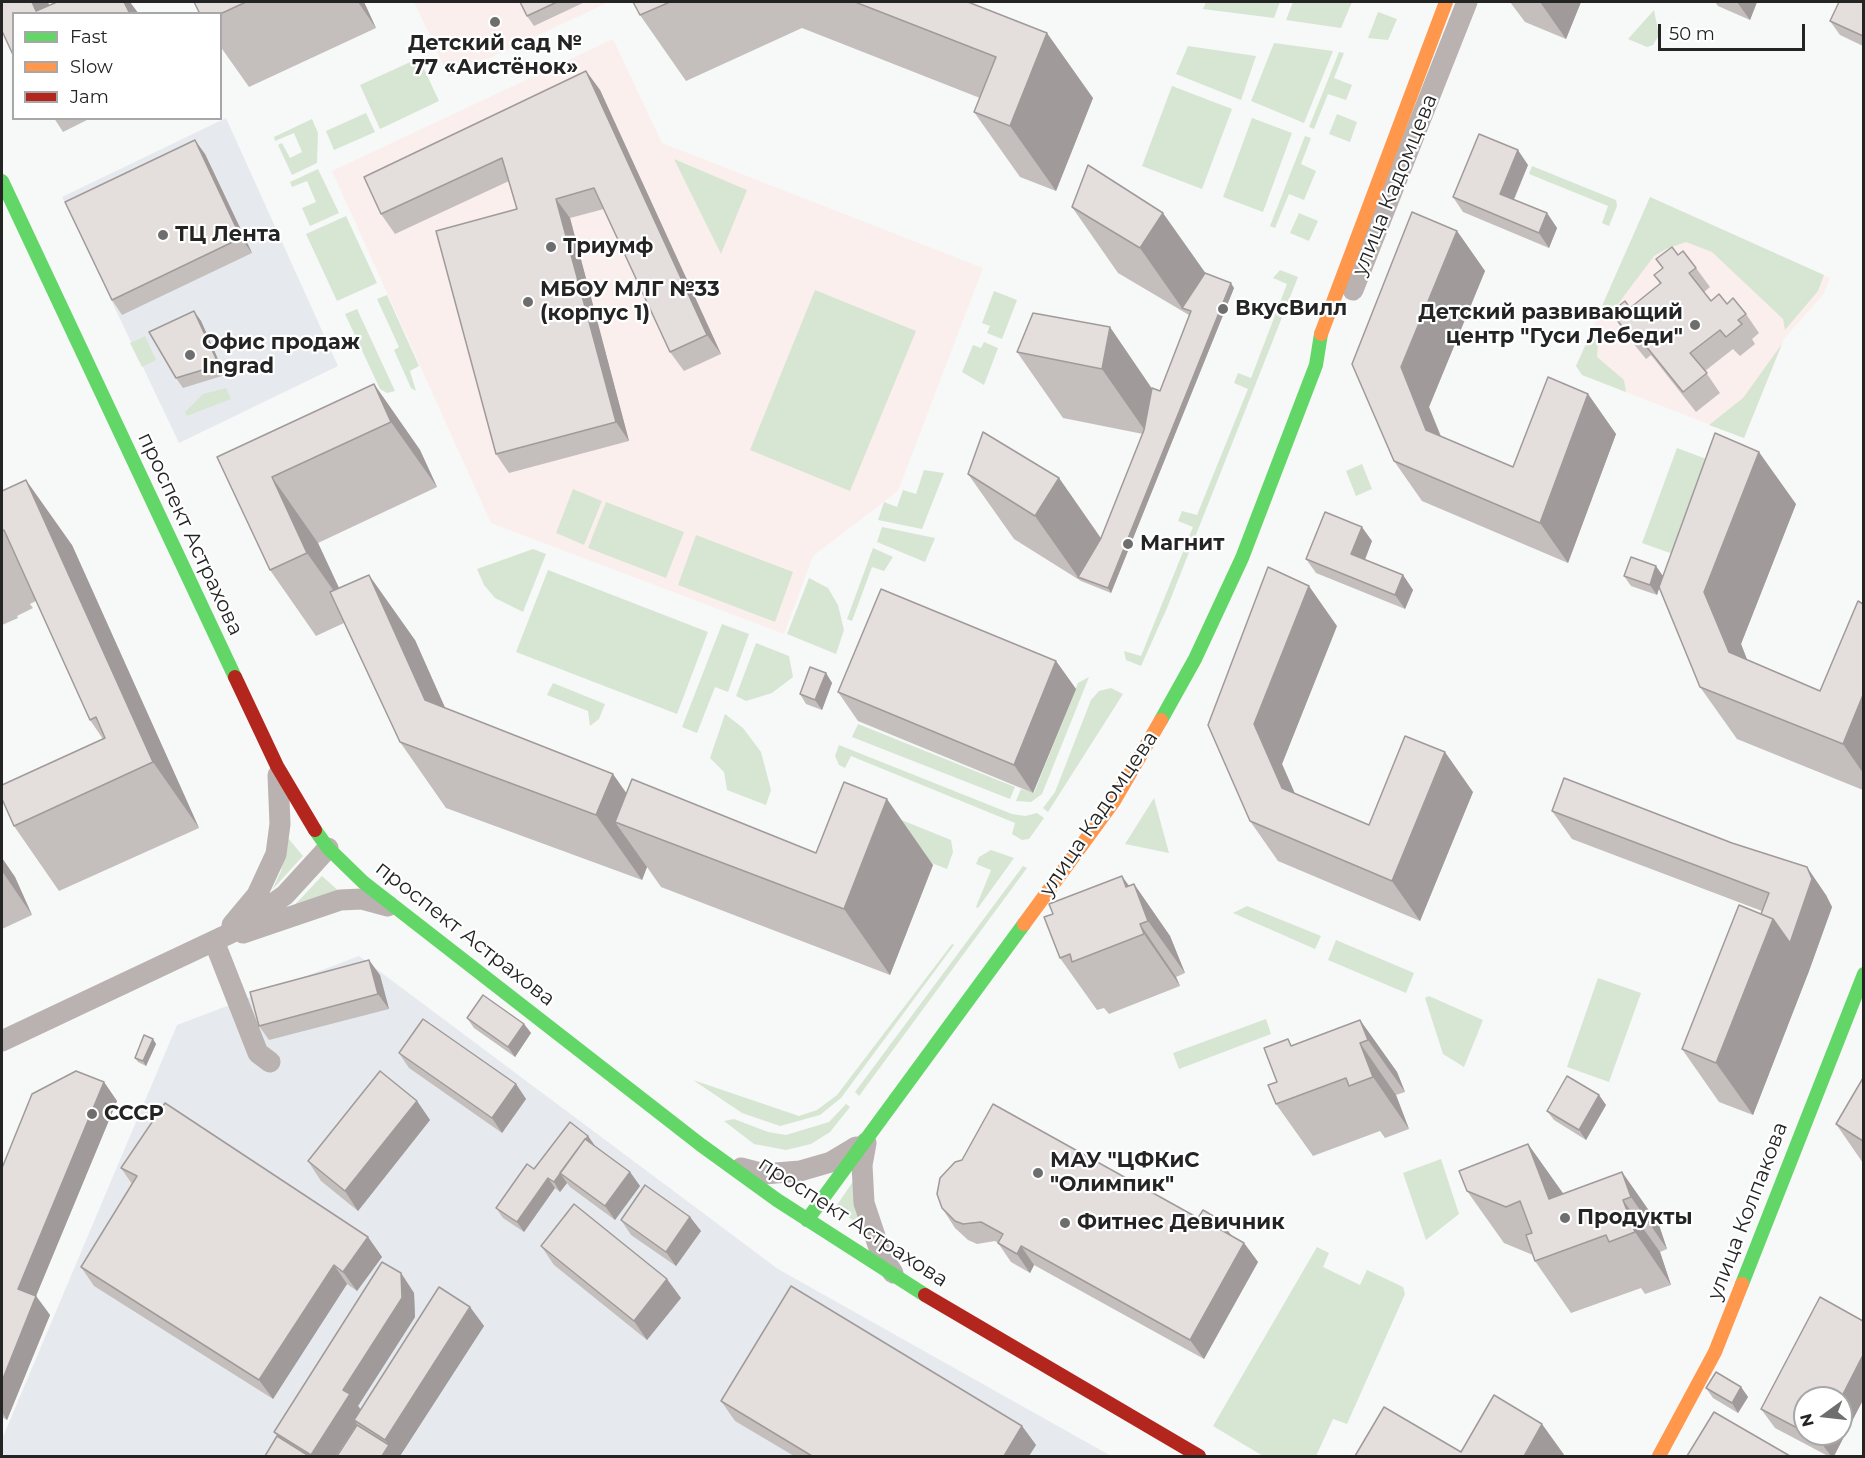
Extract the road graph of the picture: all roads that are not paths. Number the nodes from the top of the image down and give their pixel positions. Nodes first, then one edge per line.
1 (1446, 2) edge
2 (1467, 2) edge
3 (2, 181) edge
4 (1316, 364) junction
5 (277, 766) junction
6 (328, 848) junction
7 (402, 913) junction
8 (214, 941) junction
9 (1863, 974) edge
10 (2, 1041) edge
11 (270, 1062) dead end
12 (870, 1134) junction
13 (728, 1165) junction
14 (807, 1220) junction
15 (899, 1280) junction
16 (1199, 1456) edge
17 (1659, 1456) edge

1 - 4 street, улица Кадомцева
2 - 4 street, улица Кадомцева
3 - 5 street, проспект Астрахова
4 - 12 street, улица Кадомцева
5 - 6 street, проспект Астрахова
5 - 8 street
6 - 7 street, проспект Астрахова
6 - 8 street
7 - 8 street
7 - 13 street, проспект Астрахова
8 - 10 street
8 - 11 street
9 - 17 street, улица Колпакова
12 - 13 street
12 - 14 street, улица Кадомцева
12 - 15 street
13 - 14 street, проспект Астрахова
14 - 15 street, проспект Астрахова
15 - 16 street, проспект Астрахова

